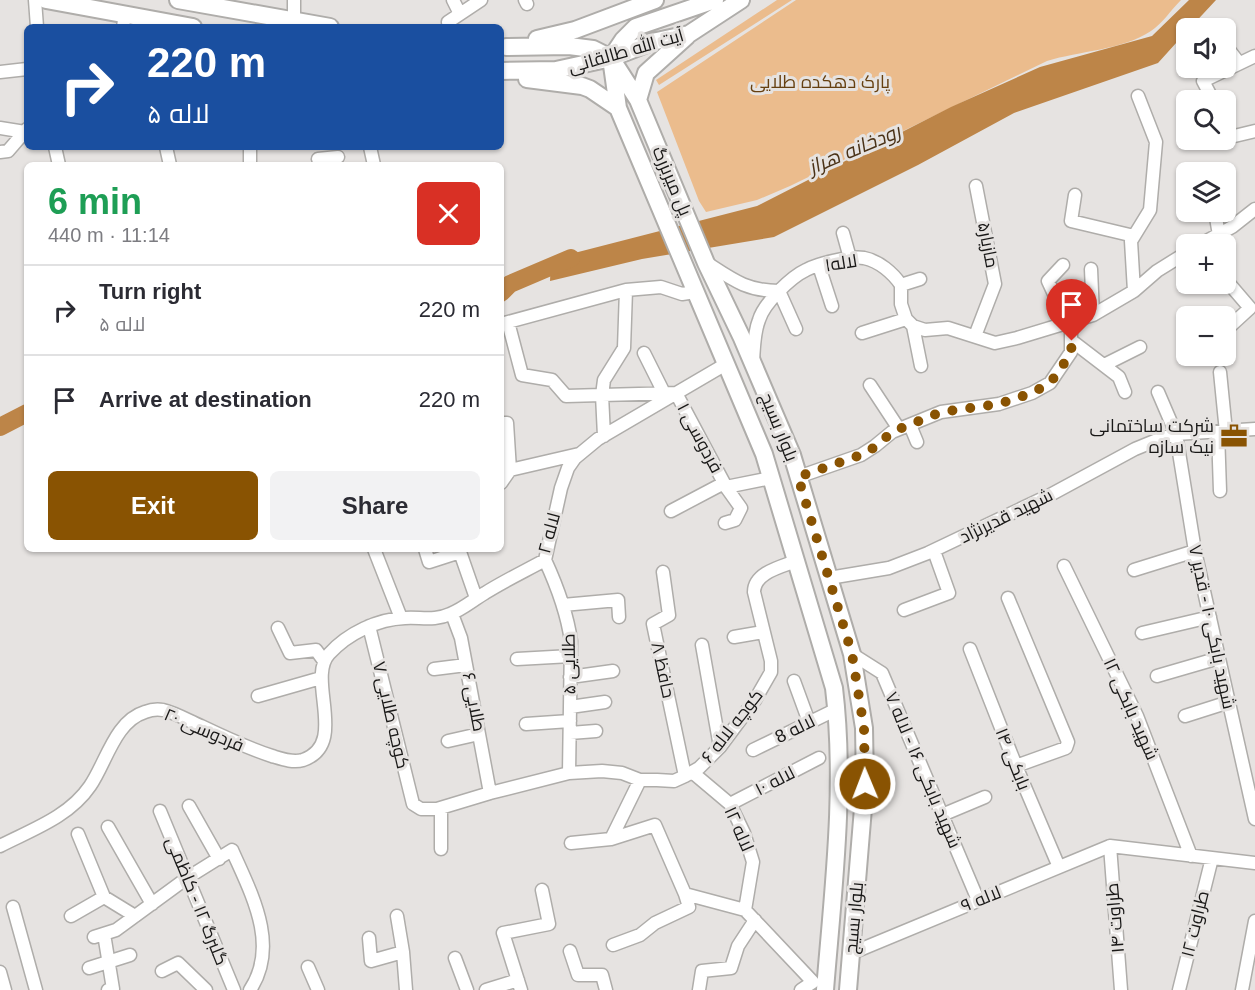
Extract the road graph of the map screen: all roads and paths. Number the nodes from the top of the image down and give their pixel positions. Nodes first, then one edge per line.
1 (35, 0) edge
2 (46, 0) edge
3 (178, 0) edge
4 (294, 0) edge
5 (453, 0) edge
6 (482, 0) edge
7 (655, 0) edge
8 (715, 0) edge
9 (741, 0) edge
10 (215, 3) edge
11 (460, 14) junction
12 (124, 20) edge
13 (294, 20) junction
14 (37, 24) edge
15 (163, 24) edge
16 (315, 24) edge
17 (448, 24) edge
18 (645, 24) junction
19 (688, 34) junction
20 (652, 42) junction
21 (557, 46) junction
22 (504, 47) edge
23 (1255, 56) edge
24 (611, 58) junction
25 (1236, 59) edge
26 (1239, 63) junction
27 (24, 69) edge
28 (556, 70) junction
29 (0, 72) edge
30 (504, 73) edge
31 (504, 73) edge
32 (1208, 90) edge
33 (1138, 96) dead end
34 (638, 100) junction
35 (618, 108) junction
36 (0, 128) edge
37 (24, 130) edge
38 (1255, 131) edge
39 (24, 132) edge
40 (1236, 136) edge
41 (0, 152) edge
42 (338, 156) edge
43 (318, 159) dead end
44 (976, 186) dead end
45 (1075, 195) dead end
46 (1255, 208) edge
47 (843, 233) dead end
48 (1220, 234) edge
49 (1134, 236) junction
50 (849, 258) junction
51 (1176, 259) edge
52 (706, 262) junction
53 (819, 266) junction
54 (1063, 266) dead end
55 (1091, 270) dead end
56 (685, 271) joint
57 (920, 279) dead end
58 (901, 285) junction
59 (626, 290) junction
60 (779, 291) junction
61 (1134, 291) junction
62 (695, 292) junction
63 (1236, 292) edge
64 (832, 306) dead end
65 (1093, 315) junction
66 (1236, 321) edge
67 (1069, 322) junction
68 (505, 323) edge
69 (910, 323) junction
70 (796, 329) dead end
71 (862, 333) dead end
72 (975, 336) junction
73 (742, 338) junction
74 (1072, 341) junction
75 (1140, 347) dead end
76 (719, 348) junction
77 (644, 353) dead end
78 (753, 363) junction
79 (726, 364) junction
80 (1104, 365) junction
81 (921, 366) dead end
82 (1220, 372) dead end
83 (870, 385) dead end
84 (1125, 392) dead end
85 (1158, 392) dead end
86 (670, 393) junction
87 (602, 395) junction
88 (504, 423) edge
89 (904, 427) junction
90 (1255, 429) edge
91 (1222, 432) junction
92 (1176, 434) junction
93 (604, 436) junction
94 (917, 442) dead end
95 (580, 454) junction
96 (510, 470) junction
97 (798, 477) junction
98 (771, 478) junction
99 (504, 479) edge
100 (725, 485) junction
101 (1220, 491) dead end
102 (672, 511) dead end
103 (725, 523) dead end
104 (934, 551) junction
105 (1195, 551) junction
106 (375, 552) edge
107 (426, 552) edge
108 (460, 552) edge
109 (460, 552) edge
110 (544, 560) junction
111 (796, 561) junction
112 (1064, 566) dead end
113 (1134, 570) dead end
114 (663, 572) dead end
115 (829, 578) junction
116 (476, 598) junction
117 (1008, 598) dead end
118 (563, 605) junction
119 (904, 610) dead end
120 (452, 614) junction
121 (619, 617) dead end
122 (1210, 617) junction
123 (401, 618) junction
124 (369, 626) junction
125 (278, 628) dead end
126 (763, 632) junction
127 (1142, 633) dead end
128 (734, 637) dead end
129 (702, 645) dead end
130 (970, 650) dead end
131 (852, 654) junction
132 (571, 656) junction
133 (1219, 658) junction
134 (517, 659) dead end
135 (324, 661) junction
136 (466, 665) junction
137 (434, 669) dead end
138 (613, 671) dead end
139 (1157, 676) dead end
140 (570, 677) junction
141 (321, 678) junction
142 (794, 681) dead end
143 (258, 696) dead end
144 (606, 702) dead end
145 (1229, 702) junction
146 (570, 707) junction
147 (837, 709) junction
148 (1185, 717) dead end
149 (809, 722) junction
150 (525, 724) dead end
151 (570, 727) junction
152 (596, 731) dead end
153 (479, 734) junction
154 (448, 741) dead end
155 (720, 747) junction
156 (753, 750) dead end
157 (819, 758) dead end
158 (1016, 766) junction
159 (569, 773) junction
160 (689, 774) junction
161 (640, 780) junction
162 (839, 784) junction
163 (865, 784) junction
164 (490, 793) junction
165 (985, 797) dead end
166 (413, 804) joint
167 (730, 804) junction
168 (189, 806) dead end
169 (441, 808) junction
170 (160, 811) dead end
171 (942, 815) junction
172 (1255, 819) edge
173 (108, 827) dead end
174 (78, 834) dead end
175 (611, 839) junction
176 (571, 843) dead end
177 (0, 846) edge
178 (1110, 846) junction
179 (441, 849) dead end
180 (1191, 856) junction
181 (1212, 858) junction
182 (219, 859) junction
183 (1255, 863) edge
184 (1059, 867) junction
185 (188, 878) junction
186 (542, 890) dead end
187 (685, 894) junction
188 (104, 897) junction
189 (978, 900) junction
190 (152, 904) junction
191 (13, 907) dead end
192 (745, 910) junction
193 (71, 916) dead end
194 (135, 916) junction
195 (397, 916) dead end
196 (756, 920) junction
197 (1255, 921) edge
198 (369, 938) dead end
199 (613, 945) dead end
200 (570, 951) dead end
201 (403, 952) junction
202 (852, 953) junction
203 (130, 955) dead end
204 (455, 958) dead end
205 (109, 962) junction
206 (308, 967) dead end
207 (88, 968) dead end
208 (162, 971) dead end
209 (0, 972) edge
210 (520, 985) edge
211 (819, 986) edge
212 (5, 990) edge
213 (36, 990) edge
214 (108, 990) edge
215 (206, 990) edge
216 (234, 990) edge
217 (250, 990) edge
218 (318, 990) edge
219 (406, 990) edge
220 (466, 990) edge
221 (486, 990) edge
222 (606, 990) edge
223 (699, 990) edge
224 (801, 990) edge
225 (848, 990) edge
226 (1121, 990) edge
227 (1179, 990) edge
228 (1242, 990) edge

1 - 14 street
2 - 12 main road
3 - 10 main road
4 - 13 street
5 - 11 street
6 - 11 street
7 - 22 main road, آیت الله طالقانی
8 - 18 main road
9 - 19 main road, آیت الله طالقانی
10 - 13 main road
11 - 17 street
12 - 15 main road
13 - 16 main road
18 - 20 main road
18 - 24 main road
19 - 20 main road, آیت الله طالقانی
19 - 34 main road
20 - 24 main road, آیت الله طالقانی
21 - 22 main road
21 - 24 main road
21 - 28 main road
23 - 26 street
24 - 28 main road, آیت الله طالقانی
24 - 34 main road, پل میربزرگ
24 - 35 main road, پل میربزرگ
25 - 26 street
26 - 32 street
27 - 29 street
28 - 30 main road, آیت الله طالقانی
31 - 35 main road
33 - 49 street
34 - 52 main road, پل میربزرگ
35 - 56 main road, پل میربزرگ
36 - 37 street
38 - 40 street
39 - 41 street
42 - 43 street
44 - 72 street, مازیار۵
45 - 49 street
46 - 48 street
47 - 50 street
49 - 61 street
50 - 53 street, لاله۱
50 - 58 street, لاله۱
51 - 61 street
52 - 60 street
52 - 73 main road, بلوار بسیج
53 - 60 street, لاله۱
53 - 64 street
54 - 67 street
55 - 65 street
56 - 62 main road, بلوار بسیج
57 - 58 street
58 - 69 street
59 - 62 street
59 - 68 street
59 - 87 street
60 - 70 street
60 - 78 street, لاله۱
61 - 65 street
62 - 76 main road, بلوار بسیج
63 - 66 street
65 - 67 street
67 - 72 street
67 - 74 street
68 - 87 street
69 - 71 street
69 - 72 street
69 - 81 street
73 - 76 main road
73 - 78 main road, بلوار بسیج
74 - 80 street
74 - 89 street
75 - 80 street
76 - 79 main road, بلوار بسیج
77 - 86 street, فردوسی ۱
78 - 97 main road, بلوار بسیج
79 - 86 street, لاله ۲
79 - 98 main road, بلوار بسیج
80 - 84 street
82 - 91 street
83 - 89 street
85 - 92 street, شهید بابکی ۱۰ - قدیر ۷
86 - 87 street
86 - 93 street, لاله ۲
86 - 100 street, فردوسی ۱
87 - 93 street
88 - 96 street
89 - 94 street
89 - 97 street
90 - 91 street, شهید قدیرنژاد
91 - 92 street, شهید قدیرنژاد
91 - 101 street
92 - 104 street, شهید قدیرنژاد
92 - 105 street, شهید بابکی ۱۰ - قدیر ۷
93 - 95 street, لاله ۲
95 - 96 street
95 - 110 street, لاله ۲
96 - 99 street
97 - 115 main road, بلوار بسیج
98 - 100 street
98 - 111 main road, بلوار بسیج
100 - 102 street
100 - 103 street, فردوسی ۱
104 - 115 street, شهید قدیرنژاد
104 - 119 street
105 - 113 street
105 - 122 street, شهید بابکی ۱۰ - قدیر ۷
106 - 123 street
107 - 109 street
108 - 116 street
110 - 116 street, لاله ۲
110 - 118 street, طلایی ۵
111 - 126 street, کوچه لاله ۶
111 - 147 main road, بلوار بسیج
112 - 180 street, شهید بابکی ۱۲
114 - 160 street, حافظ ۸
115 - 131 main road, بلوار بسیج
116 - 120 street, لاله ۲
117 - 158 street
118 - 121 street
118 - 132 street, طلایی ۵
120 - 123 street, لاله ۲
120 - 136 street, طلایی ۶
122 - 127 street
122 - 133 street, شهید بابکی ۱۰ - قدیر ۷
123 - 124 street, لاله ۲
124 - 135 street, لاله ۲
124 - 166 street, کوچه طلایی ۷
125 - 135 street
126 - 128 street
126 - 155 street, کوچه لاله ۶
129 - 155 street
130 - 158 street, بابکی ۱۴
131 - 163 main road, بلوار بسیج
131 - 171 street, شهید بابکی ۱۶ - لاله ۷
132 - 134 street
132 - 140 street, طلایی ۵
133 - 139 street
133 - 145 street, شهید بابکی ۱۰ - قدیر ۷
135 - 141 street
136 - 137 street
136 - 153 street, طلایی ۶
138 - 140 street
140 - 146 street, طلایی ۵
141 - 143 street
141 - 177 street, فردوسی ۲۰
142 - 149 street
144 - 146 street
145 - 148 street
145 - 172 street, شهید بابکی ۱۰ - قدیر ۷
146 - 151 street, طلایی ۵
147 - 149 street, لاله 8
147 - 162 main road, بلوار بسیج
149 - 156 street, لاله 8
150 - 151 street
151 - 152 street
151 - 159 street, طلایی ۵
153 - 154 street
153 - 164 street, طلایی ۶
155 - 160 street, کوچه لاله ۶
157 - 167 street, لاله ۱۰
158 - 184 street, بابکی ۱۴
159 - 161 street, کوچه لاله ۶
159 - 164 street, کوچه لاله ۶
160 - 161 street, کوچه لاله ۶
160 - 167 street, لاله ۱۲
161 - 175 street
162 - 163 main road
162 - 211 main road, بلوار بسیج
163 - 202 main road, بلوار بسیج
164 - 169 street, کوچه لاله ۶
165 - 171 street
166 - 169 street, کوچه لاله ۶
167 - 192 street, لاله ۱۲
168 - 182 street
169 - 179 street
170 - 185 street, گلبرگ ۱۲ - کاظمی
171 - 189 street, شهید بابکی ۱۶ - لاله ۷
173 - 190 street
174 - 188 street
175 - 176 street
175 - 187 street
178 - 180 street
178 - 184 street, لاله ۹
178 - 226 street, طراوت ۱۴
180 - 181 street
181 - 183 street
181 - 227 street, طراوت ۱۲
182 - 185 street
182 - 217 street
184 - 189 street, لاله ۹
185 - 190 street
185 - 216 street, گلبرگ ۱۲ - کاظمی
186 - 210 street
187 - 192 street
187 - 199 street
188 - 193 street
188 - 194 street
189 - 202 street, لاله ۹
190 - 194 street
191 - 213 street
192 - 196 street
194 - 205 street
195 - 201 street
196 - 211 street
196 - 223 street
197 - 228 street
198 - 201 street
200 - 222 street
201 - 219 street
202 - 225 main road, بلوار بسیج
203 - 205 street
204 - 220 street
205 - 207 street
205 - 214 street
206 - 218 street
208 - 215 street
209 - 212 street
210 - 221 street
211 - 224 street

